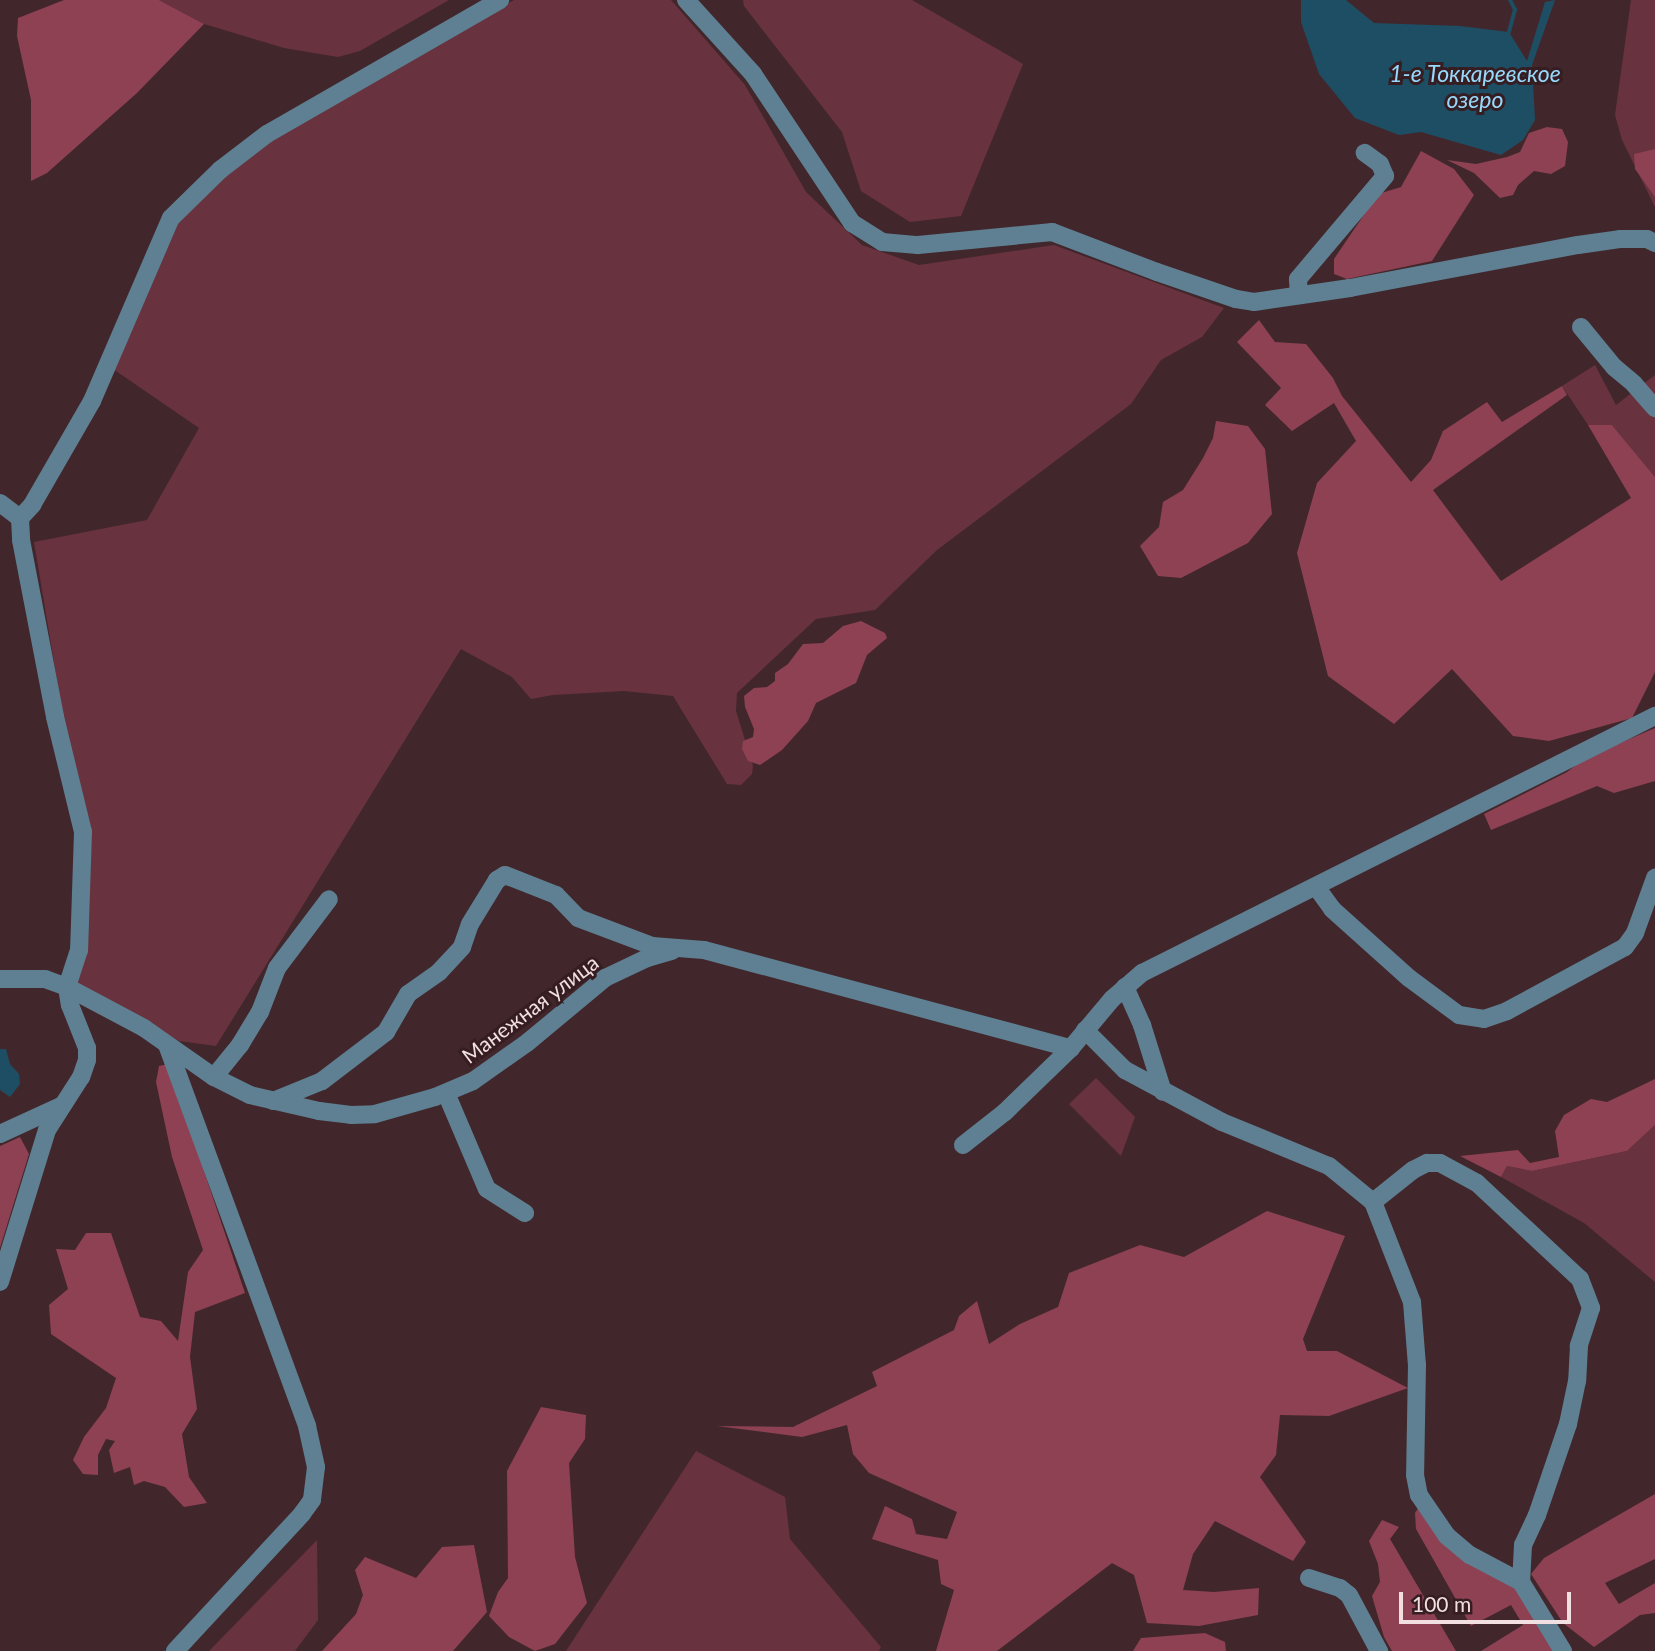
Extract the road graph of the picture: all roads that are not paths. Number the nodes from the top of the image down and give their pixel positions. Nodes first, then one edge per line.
1 (500, 0) edge
2 (685, 0) edge
3 (1365, 153) dead end
4 (1655, 243) edge
5 (1299, 295) junction
6 (1581, 327) dead end
7 (1655, 408) edge
8 (0, 503) edge
9 (20, 518) junction
10 (1655, 716) edge
11 (1655, 877) edge
12 (1317, 888) junction
13 (329, 899) dead end
14 (686, 950) junction
15 (0, 979) edge
16 (67, 987) junction
17 (1125, 987) junction
18 (1085, 1030) junction
19 (167, 1045) junction
20 (1071, 1048) junction
21 (214, 1077) junction
22 (1163, 1092) junction
23 (446, 1093) junction
24 (272, 1101) junction
25 (63, 1105) junction
26 (0, 1134) edge
27 (963, 1145) dead end
28 (1373, 1202) junction
29 (525, 1213) dead end
30 (0, 1282) edge
31 (1309, 1578) dead end
32 (1521, 1582) junction
33 (175, 1651) edge
34 (1379, 1651) edge
35 (1563, 1651) edge

1 - 9 street
2 - 5 street
3 - 5 street
4 - 5 street
6 - 7 street
8 - 9 street
9 - 16 street
10 - 12 street
11 - 12 street
12 - 17 street
13 - 21 street
14 - 20 street
14 - 23 street, Манежная улица
14 - 24 street
15 - 16 street, Манежная улица
16 - 19 street, Манежная улица
16 - 25 street
17 - 18 street
17 - 22 street
18 - 20 street
18 - 22 street
19 - 21 street, Манежная улица
19 - 33 street
20 - 27 street
21 - 24 street, Манежная улица
22 - 28 street
23 - 24 street, Манежная улица
23 - 29 street
25 - 26 street
25 - 30 street
28 - 32 street
28 - 32 street
31 - 34 street
32 - 35 street

